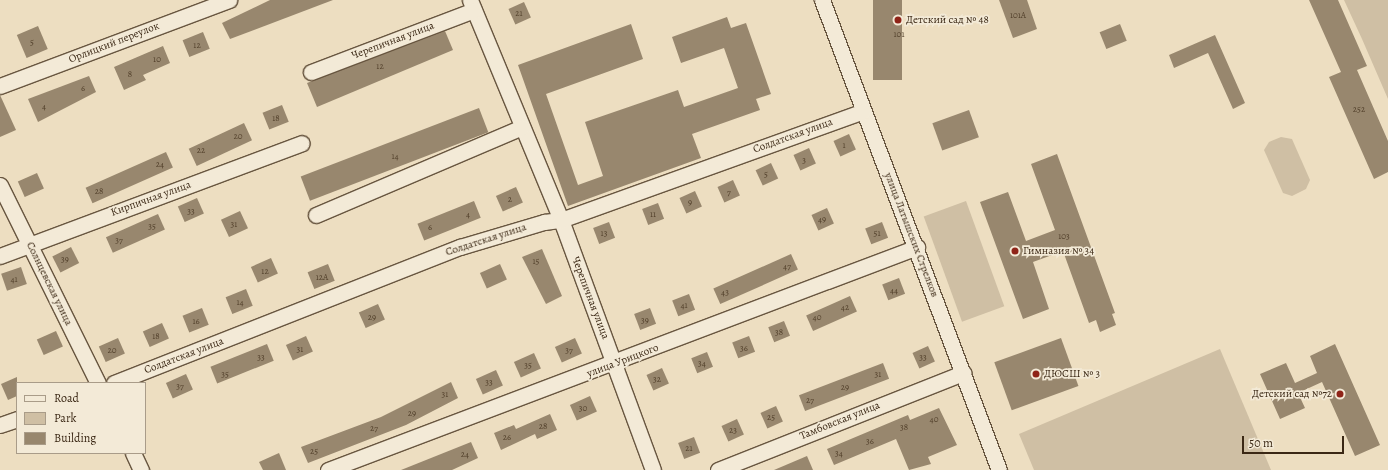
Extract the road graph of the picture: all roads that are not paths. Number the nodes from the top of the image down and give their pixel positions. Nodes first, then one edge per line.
1 (228, 0) edge
2 (822, 0) edge
3 (474, 3) edge
4 (311, 72) dead end
5 (0, 86) edge
6 (863, 111) junction
7 (522, 127) junction
8 (302, 142) dead end
9 (0, 184) edge
10 (316, 216) dead end
11 (561, 220) junction
12 (29, 244) junction
13 (917, 247) junction
14 (0, 256) edge
15 (615, 364) junction
16 (963, 373) junction
17 (98, 382) edge
18 (117, 382) edge
19 (16, 419) edge
20 (0, 426) edge
21 (133, 454) edge
22 (141, 470) edge
23 (328, 470) edge
24 (653, 470) edge
25 (718, 470) edge
26 (998, 470) edge

1 - 5 street, Орлицкий переулок
2 - 6 street, улица Латышских Стрелков
3 - 4 street, Черепичная улица
3 - 7 street, Черепичная улица
6 - 11 street, Солдатская улица
6 - 13 street, улица Латышских Стрелков
7 - 10 street
7 - 11 street, Черепичная улица
8 - 12 street, Кирпичная улица
9 - 12 street, Солнцевская улица
11 - 15 street, Черепичная улица
11 - 18 street, Солдатская улица
12 - 14 street, Кирпичная улица
12 - 17 street, Солнцевская улица
13 - 15 street, улица Урицкого
13 - 16 street, улица Латышских Стрелков
15 - 23 street, улица Урицкого
15 - 24 street, Черепичная улица
16 - 25 street, Тамбовская улица
16 - 26 street, улица Латышских Стрелков
19 - 20 street
21 - 22 street

